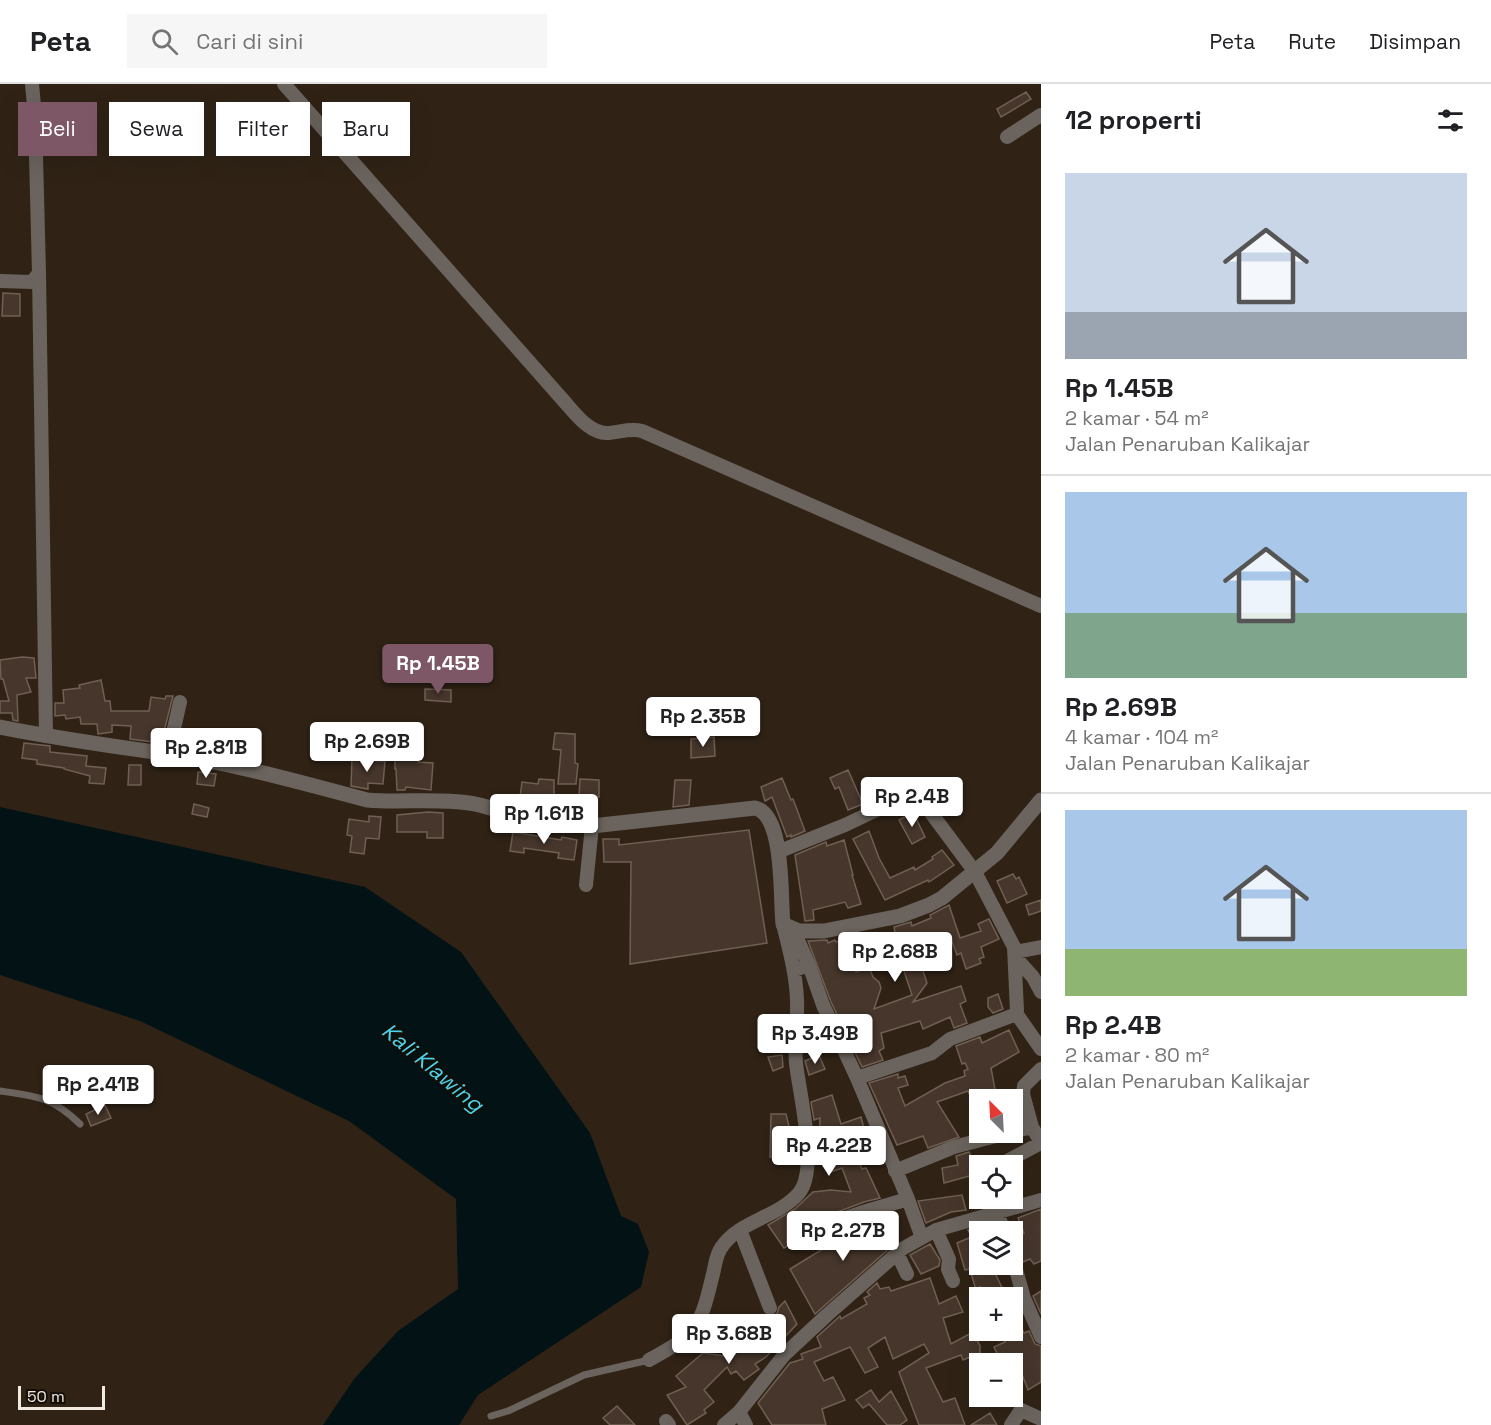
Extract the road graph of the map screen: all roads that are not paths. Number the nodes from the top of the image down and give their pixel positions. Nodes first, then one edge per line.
1 (32, 84) edge
2 (284, 84) edge
3 (1041, 115) edge
4 (1007, 137) dead end
5 (39, 273) junction
6 (0, 281) edge
7 (1041, 606) edge
8 (180, 702) dead end
9 (0, 728) edge
10 (46, 736) junction
11 (168, 755) junction
12 (1041, 800) edge
13 (592, 826) junction
14 (780, 851) junction
15 (975, 872) junction
16 (586, 885) dead end
17 (788, 926) junction
18 (1041, 947) edge
19 (1016, 955) junction
20 (809, 965) junction
21 (795, 970) junction
22 (1041, 992) edge
23 (1016, 1013) junction
24 (1041, 1049) edge
25 (1041, 1068) edge
26 (857, 1078) junction
27 (0, 1091) edge
28 (80, 1124) dead end
29 (1032, 1127) junction
30 (1023, 1129) edge
31 (969, 1143) edge
32 (1018, 1155) edge
33 (895, 1171) junction
34 (909, 1199) junction
35 (1041, 1200) edge
36 (998, 1214) junction
37 (1000, 1221) edge
38 (740, 1230) junction
39 (936, 1230) junction
40 (845, 1232) dead end
41 (922, 1238) junction
42 (897, 1253) junction
43 (907, 1274) dead end
44 (1017, 1275) edge
45 (953, 1281) dead end
46 (770, 1308) dead end
47 (1041, 1337) edge
48 (649, 1360) joint
49 (739, 1412) junction
50 (491, 1416) dead end
51 (1041, 1419) edge
52 (724, 1425) edge
53 (746, 1425) edge
54 (1011, 1425) edge

1 - 5 street
2 - 7 street
3 - 4 street
5 - 6 street
5 - 10 street
8 - 11 street
9 - 10 street
10 - 11 street
11 - 13 street
12 - 15 street
13 - 14 street
13 - 16 street
14 - 15 street
14 - 17 street
15 - 17 street
15 - 19 street
17 - 20 street
17 - 21 street
18 - 19 street
19 - 22 street
19 - 23 street
20 - 21 street
20 - 26 street
21 - 38 street
23 - 24 street
23 - 26 street
25 - 29 street
26 - 33 street
27 - 28 lane
29 - 30 street
29 - 32 street
31 - 33 street
33 - 34 street
34 - 40 street
34 - 41 street
35 - 36 street
36 - 37 street
36 - 39 street
38 - 46 street
38 - 48 street
39 - 41 street
39 - 45 street
41 - 42 street
42 - 43 street
42 - 49 street
44 - 47 street
48 - 50 lane
49 - 52 street
49 - 53 street
51 - 54 street

